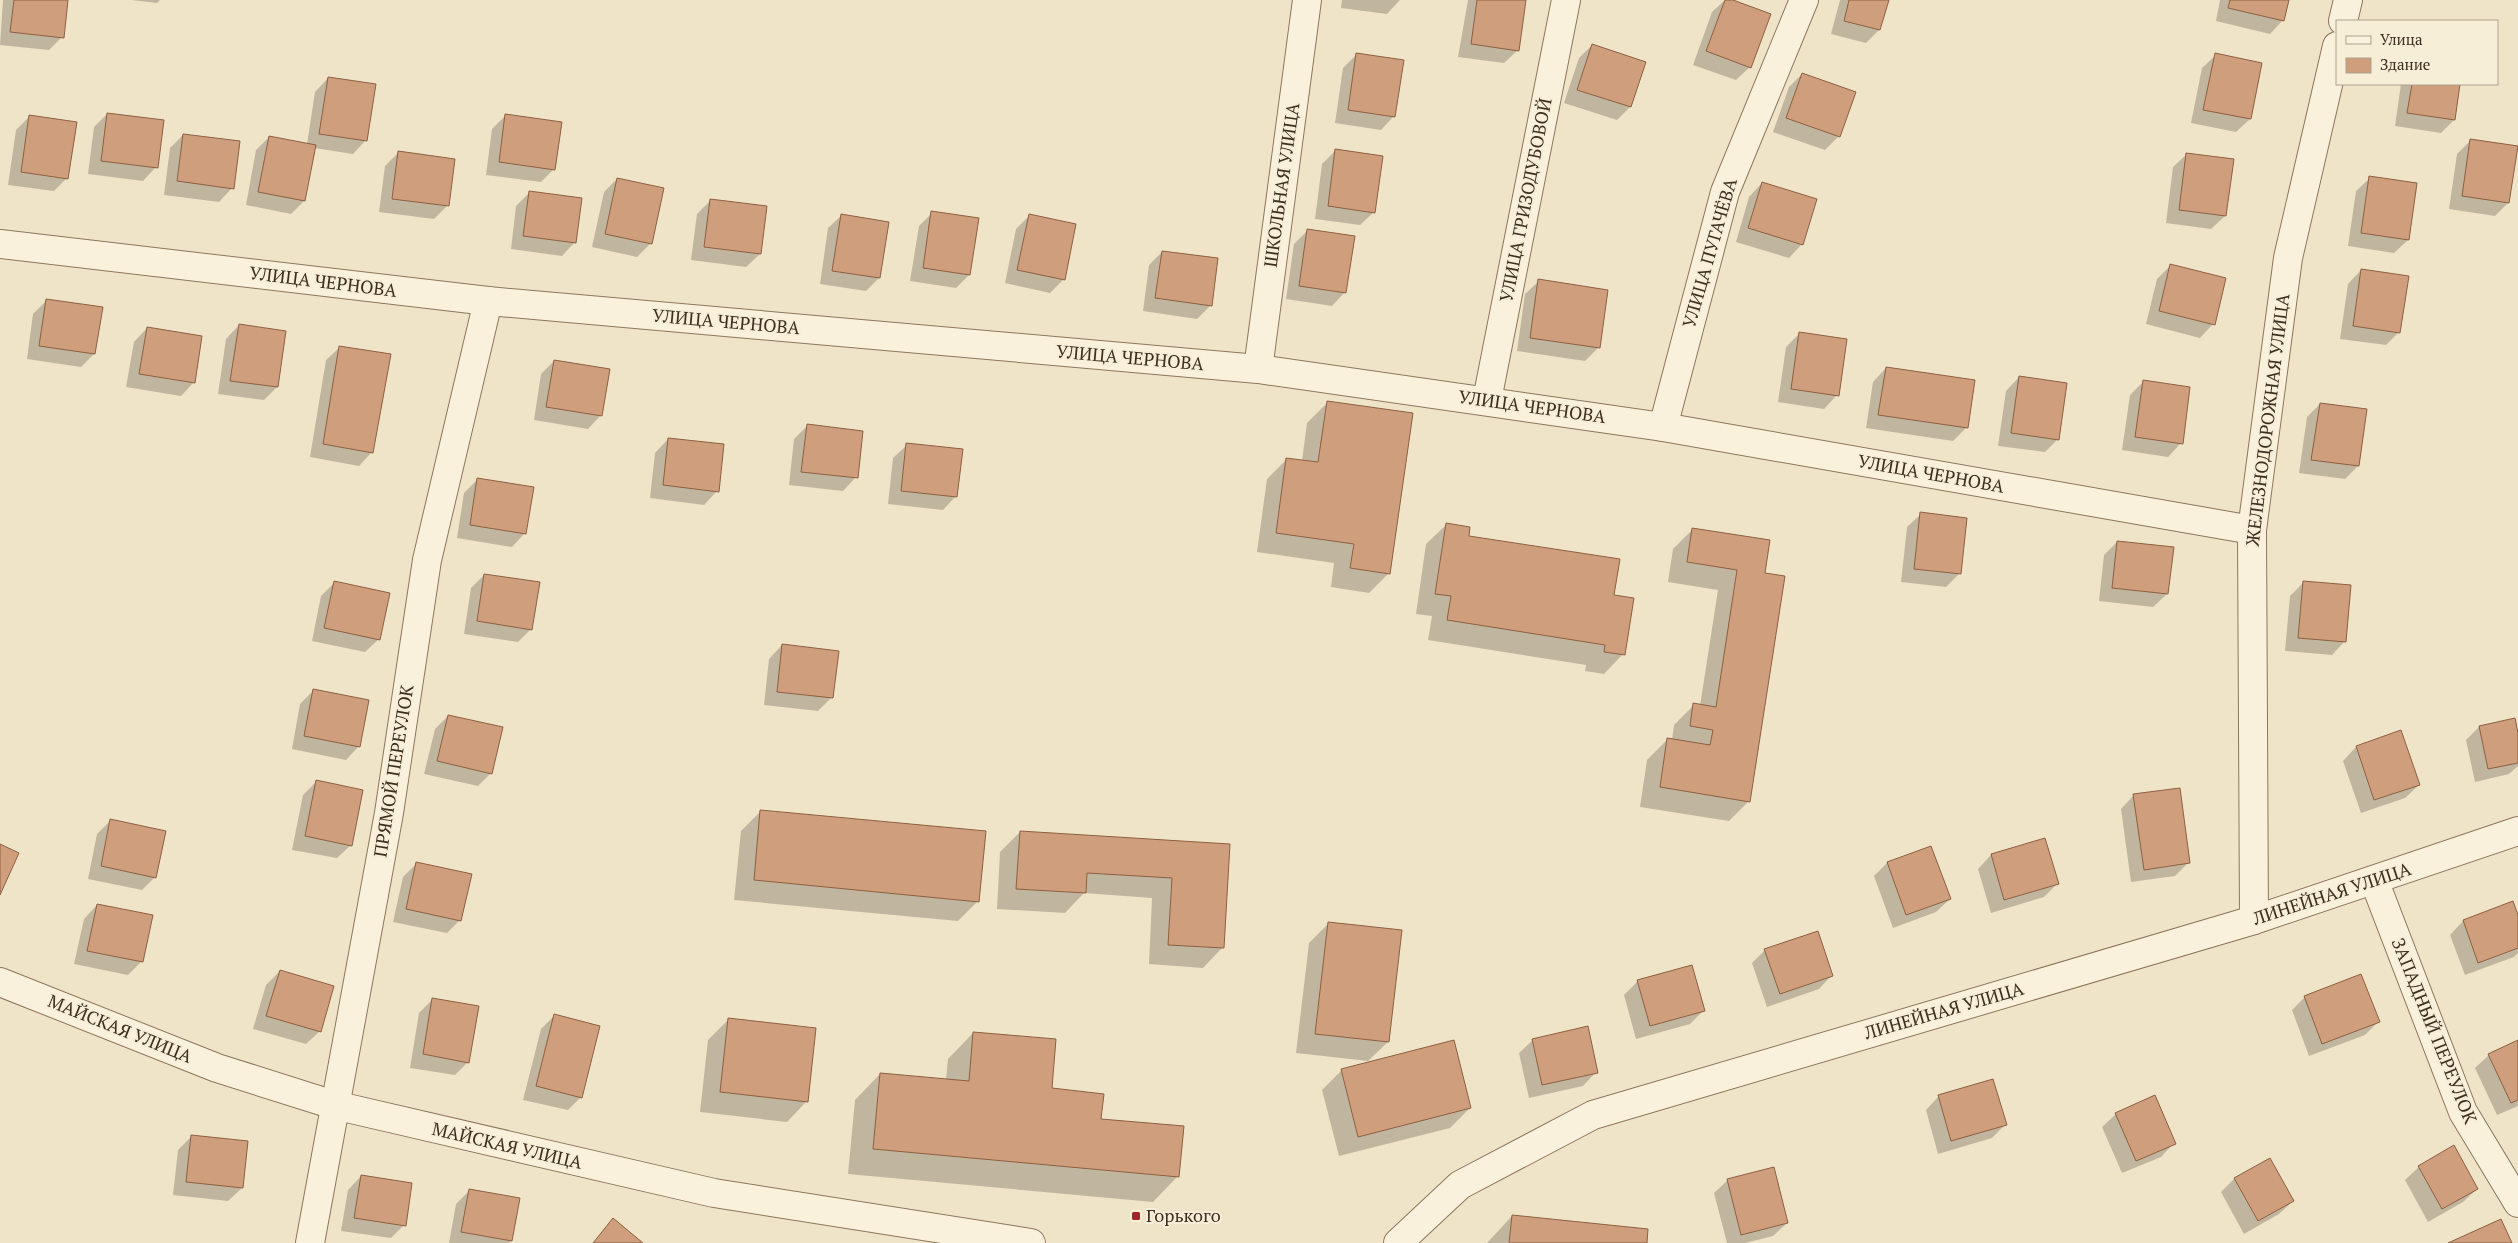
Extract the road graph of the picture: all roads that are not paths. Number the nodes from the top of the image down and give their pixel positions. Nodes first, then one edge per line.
1 (1307, 0) edge
2 (1566, 0) edge
3 (1804, 0) edge
4 (2348, 0) edge
5 (2343, 20) edge
6 (2336, 50) edge
7 (0, 244) edge
8 (488, 301) junction
9 (1258, 369) junction
10 (1486, 400) junction
11 (1663, 427) junction
12 (2252, 530) junction
13 (2518, 831) edge
14 (2374, 880) junction
15 (2254, 920) junction
16 (0, 982) edge
17 (334, 1106) junction
18 (2518, 1203) edge
19 (310, 1243) edge
20 (1031, 1243) edge
21 (1398, 1243) edge

1 - 9 street, ШКОЛЬНАЯ УЛИЦА
2 - 10 street, УЛИЦА ГРИЗОДУБОВОЙ
3 - 11 street, УЛИЦА ПУГАЧЁВА
4 - 5 street
6 - 12 street, ЖЕЛЕЗНОДОРОЖНАЯ УЛИЦА
7 - 8 street, УЛИЦА ЧЕРНОВА
8 - 9 street, УЛИЦА ЧЕРНОВА
8 - 17 street, ПРЯМОЙ ПЕРЕУЛОК
9 - 10 street, УЛИЦА ЧЕРНОВА
10 - 11 street, УЛИЦА ЧЕРНОВА
11 - 12 street, УЛИЦА ЧЕРНОВА
12 - 15 street, ЖЕЛЕЗНОДОРОЖНАЯ УЛИЦА
13 - 14 street, ЛИНЕЙНАЯ УЛИЦА
14 - 15 street, ЛИНЕЙНАЯ УЛИЦА
14 - 18 street, ЗАПАДНЫЙ ПЕРЕУЛОК
15 - 21 street, ЛИНЕЙНАЯ УЛИЦА
16 - 17 street, МАЙСКАЯ УЛИЦА
17 - 19 street, ПРЯМОЙ ПЕРЕУЛОК
17 - 20 street, МАЙСКАЯ УЛИЦА

